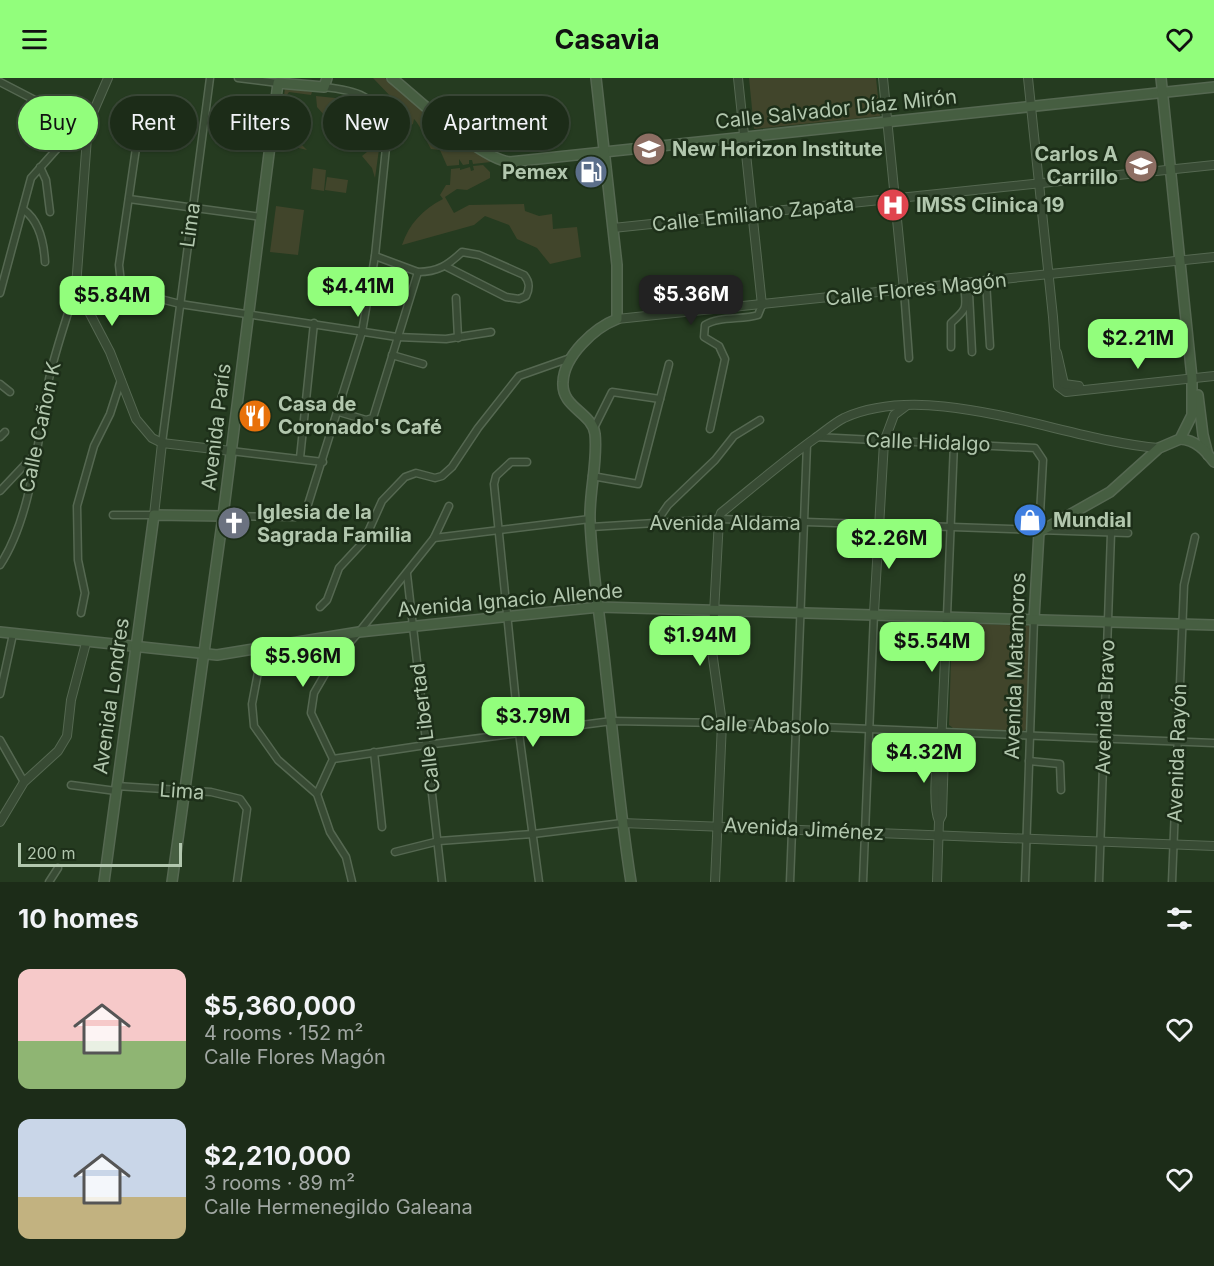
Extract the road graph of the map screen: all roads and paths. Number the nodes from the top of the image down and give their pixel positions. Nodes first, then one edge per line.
1 (108, 78) edge
2 (210, 78) edge
3 (238, 78) edge
4 (392, 78) edge
5 (596, 78) edge
6 (738, 78) edge
7 (883, 78) edge
8 (1028, 78) edge
9 (1161, 78) edge
10 (0, 82) edge
11 (313, 82) edge
12 (325, 83) edge
13 (278, 84) junction
14 (1214, 87) edge
15 (1162, 91) junction
16 (28, 96) edge
17 (98, 97) edge
18 (1031, 106) junction
19 (888, 122) junction
20 (744, 136) junction
21 (57, 150) edge
22 (83, 150) edge
23 (136, 150) edge
24 (604, 151) junction
25 (1214, 165) edge
26 (40, 167) junction
27 (1171, 169) junction
28 (1039, 183) junction
29 (897, 198) junction
30 (129, 199) junction
31 (193, 208) junction
32 (24, 210) junction
33 (50, 212) dead end
34 (753, 213) junction
35 (261, 217) junction
36 (613, 228) junction
37 (375, 256) junction
38 (1214, 256) edge
39 (1180, 260) junction
40 (45, 262) dead end
41 (447, 267) junction
42 (418, 272) junction
43 (1049, 275) junction
44 (986, 281) junction
45 (966, 283) junction
46 (76, 287) junction
47 (904, 290) junction
48 (0, 293) edge
49 (456, 298) dead end
50 (180, 304) junction
51 (762, 306) junction
52 (248, 314) junction
53 (617, 319) junction
54 (314, 323) junction
55 (363, 332) junction
56 (491, 332) dead end
57 (397, 337) junction
58 (458, 338) junction
59 (990, 346) dead end
60 (951, 347) dead end
61 (972, 352) dead end
62 (392, 355) junction
63 (573, 357) junction
64 (909, 358) dead end
65 (669, 363) dead end
66 (423, 364) dead end
67 (1214, 376) edge
68 (1192, 378) junction
69 (122, 379) junction
70 (0, 384) edge
71 (10, 392) dead end
72 (660, 399) junction
73 (907, 405) junction
74 (339, 412) junction
75 (760, 420) dead end
76 (594, 428) junction
77 (710, 429) dead end
78 (816, 437) junction
79 (1180, 439) junction
80 (884, 442) junction
81 (162, 443) junction
82 (954, 443) junction
83 (807, 444) junction
84 (1159, 448) junction
85 (231, 451) junction
86 (1039, 452) joint
87 (35, 454) junction
88 (300, 458) junction
89 (1211, 458) edge
90 (323, 462) junction
91 (527, 462) dead end
92 (592, 476) junction
93 (0, 491) edge
94 (449, 506) dead end
95 (113, 514) dead end
96 (154, 515) junction
97 (223, 516) junction
98 (719, 519) junction
99 (657, 521) junction
100 (590, 523) junction
101 (803, 524) junction
102 (878, 526) junction
103 (951, 528) junction
104 (498, 529) junction
105 (1039, 532) junction
106 (1111, 533) junction
107 (1128, 533) dead end
108 (1195, 537) dead end
109 (434, 538) junction
110 (0, 565) edge
111 (407, 574) junction
112 (320, 607) dead end
113 (599, 607) junction
114 (716, 608) junction
115 (800, 611) junction
116 (81, 613) dead end
117 (874, 613) junction
118 (947, 616) junction
119 (507, 617) junction
120 (1034, 619) junction
121 (1108, 622) junction
122 (1182, 624) junction
123 (1214, 625) edge
124 (413, 626) junction
125 (0, 632) edge
126 (359, 632) junction
127 (13, 634) junction
128 (301, 641) junction
129 (86, 643) junction
130 (135, 648) junction
131 (204, 654) junction
132 (0, 694) edge
133 (612, 721) junction
134 (722, 723) junction
135 (795, 726) junction
136 (870, 729) junction
137 (942, 732) junction
138 (519, 733) junction
139 (1030, 735) junction
140 (1104, 738) junction
141 (0, 740) edge
142 (1177, 742) junction
143 (1214, 743) edge
144 (426, 745) junction
145 (374, 752) junction
146 (333, 759) junction
147 (1029, 761) junction
148 (24, 782) junction
149 (71, 785) dead end
150 (116, 789) junction
151 (184, 790) junction
152 (1061, 790) dead end
153 (317, 795) junction
154 (0, 822) edge
155 (622, 823) junction
156 (718, 825) junction
157 (382, 827) dead end
158 (792, 829) junction
159 (865, 832) junction
160 (533, 834) junction
161 (939, 835) junction
162 (1027, 838) junction
163 (439, 841) junction
164 (1101, 841) junction
165 (1173, 844) junction
166 (1214, 846) edge
167 (395, 852) dead end
168 (58, 868) dead end
169 (49, 882) edge
170 (104, 882) edge
171 (172, 882) edge
172 (237, 882) edge
173 (352, 882) edge
174 (441, 882) edge
175 (539, 882) edge
176 (631, 882) edge
177 (715, 882) edge
178 (790, 882) edge
179 (863, 882) edge
180 (937, 882) edge
181 (1025, 882) edge
182 (1099, 882) edge
183 (1172, 882) edge

1 - 17 street
2 - 31 street, Lima
3 - 13 street
4 - 24 main road, Calle Salvador Díaz Mirón
5 - 24 main road
6 - 20 street
7 - 19 street
8 - 18 street
9 - 15 main road
10 - 16 street
11 - 12 main road
11 - 13 main road
12 - 37 street
13 - 35 main road, Avenida París
14 - 15 main road, Calle Salvador Díaz Mirón
15 - 18 main road, Calle Salvador Díaz Mirón
15 - 27 main road
18 - 19 main road, Calle Salvador Díaz Mirón
18 - 28 street
19 - 20 main road, Calle Salvador Díaz Mirón
19 - 29 street
20 - 24 main road, Calle Salvador Díaz Mirón
20 - 34 street
21 - 26 street
22 - 46 street
23 - 30 street
24 - 36 main road
25 - 27 street, Calle Emiliano Zapata
26 - 32 street
26 - 33 street
27 - 28 street, Calle Emiliano Zapata
27 - 39 main road
28 - 29 street, Calle Emiliano Zapata
28 - 43 street
29 - 34 street, Calle Emiliano Zapata
29 - 47 street
30 - 31 street
30 - 50 street
31 - 35 street
31 - 50 street, Lima
32 - 40 street
32 - 48 street
34 - 36 street, Calle Emiliano Zapata
34 - 51 street
35 - 52 main road, Avenida París
36 - 53 main road
37 - 42 street
37 - 55 street
38 - 39 street, Calle Flores Magón
39 - 43 street, Calle Flores Magón
39 - 68 main road
41 - 41 street
41 - 42 street
42 - 57 street
43 - 44 street, Calle Flores Magón
43 - 68 street
44 - 45 street, Calle Flores Magón
44 - 59 street
45 - 47 street, Calle Flores Magón
45 - 60 street
45 - 61 street
46 - 69 street
46 - 87 street, Calle Cañon K
47 - 51 street, Calle Flores Magón
47 - 64 street
49 - 58 street
50 - 52 street
50 - 81 street, Lima
51 - 53 street, Calle Flores Magón
51 - 77 street
52 - 54 street
52 - 85 main road, Avenida París
53 - 63 main road
54 - 55 street
54 - 88 street
55 - 57 street
55 - 74 street
56 - 58 street
57 - 58 street
57 - 62 street
62 - 66 street
62 - 74 street
63 - 76 main road
63 - 112 street
65 - 72 street
67 - 68 street
68 - 79 main road
68 - 89 main road
69 - 81 street
69 - 116 street
70 - 71 street
72 - 76 street
72 - 92 street
73 - 78 street
73 - 80 street
73 - 84 street
74 - 90 street
75 - 99 street
76 - 92 main road
78 - 80 street, Calle Hidalgo
78 - 83 street
79 - 84 main road
79 - 89 main road
80 - 82 street, Calle Hidalgo
80 - 102 street
81 - 85 street
81 - 96 street, Lima
82 - 86 street, Calle Hidalgo
82 - 103 street
83 - 98 street
83 - 101 street
84 - 105 main road
85 - 88 street
85 - 97 main road, Avenida París
86 - 105 street, Avenida Matamoros
87 - 93 street
87 - 110 street, Calle Cañon K
88 - 90 street
90 - 97 street
91 - 104 street
92 - 100 main road
94 - 109 street
95 - 96 street
96 - 97 main road
96 - 130 main road, Avenida Londres
97 - 131 main road, Avenida París
98 - 99 street, Avenida Aldama
98 - 101 street, Avenida Aldama
98 - 114 street
99 - 100 street, Avenida Aldama
100 - 104 street, Avenida Aldama
100 - 113 main road
101 - 102 street, Avenida Aldama
101 - 115 street
102 - 103 street, Avenida Aldama
102 - 117 street
103 - 105 street, Avenida Aldama
103 - 118 street
104 - 109 street, Avenida Aldama
104 - 119 street
105 - 106 street, Avenida Aldama
105 - 120 main road, Avenida Matamoros
106 - 107 street, Avenida Aldama
106 - 121 street, Avenida Bravo
108 - 122 street, Avenida Rayón
109 - 111 street
111 - 124 street, Calle Libertad
111 - 126 street
113 - 114 main road, Avenida Ignacio Allende
113 - 119 main road, Avenida Ignacio Allende
113 - 133 main road
114 - 115 main road, Avenida Ignacio Allende
114 - 134 street
115 - 117 main road, Avenida Ignacio Allende
115 - 135 street
117 - 118 main road, Avenida Ignacio Allende
117 - 136 street
118 - 120 main road, Avenida Ignacio Allende
118 - 137 street
119 - 124 main road, Avenida Ignacio Allende
119 - 138 street
120 - 121 main road, Avenida Ignacio Allende
120 - 139 street, Avenida Matamoros
121 - 122 main road, Avenida Ignacio Allende
121 - 140 street, Avenida Bravo
122 - 123 main road, Avenida Ignacio Allende
122 - 142 street, Avenida Rayón
124 - 126 main road, Avenida Ignacio Allende
124 - 144 street, Calle Libertad
125 - 127 main road, Avenida Ignacio Allende
126 - 128 main road, Avenida Ignacio Allende
126 - 146 street
127 - 129 main road, Avenida Ignacio Allende
127 - 132 street
128 - 131 main road, Avenida Ignacio Allende
128 - 153 street
129 - 130 main road, Avenida Ignacio Allende
129 - 148 street
130 - 131 main road, Avenida Ignacio Allende
130 - 150 main road, Avenida Londres
131 - 151 main road, Avenida París
133 - 134 street, Calle Abasolo
133 - 138 street, Calle Abasolo
133 - 155 main road
134 - 135 street, Calle Abasolo
134 - 156 street
135 - 136 street, Calle Abasolo
135 - 158 street
136 - 137 street, Calle Abasolo
136 - 159 street
137 - 139 street, Calle Abasolo
137 - 161 street
138 - 144 street, Calle Abasolo
138 - 160 street
139 - 140 street, Calle Abasolo
139 - 147 street, Avenida Matamoros
140 - 142 street, Calle Abasolo
140 - 164 street, Avenida Bravo
141 - 148 street
142 - 143 street, Calle Abasolo
142 - 165 street, Avenida Rayón
144 - 145 street, Calle Abasolo
144 - 163 street, Calle Libertad
145 - 146 street, Calle Abasolo
145 - 157 street
146 - 153 street
147 - 152 street
147 - 162 street, Avenida Matamoros
148 - 154 street
149 - 150 street, Lima
150 - 151 street, Lima
150 - 170 main road, Avenida Londres
151 - 171 main road, Avenida París
151 - 172 street, Lima
153 - 173 street
155 - 156 street, Avenida Jiménez
155 - 160 street, Avenida Jiménez
155 - 176 main road
156 - 158 street, Avenida Jiménez
156 - 177 street
158 - 159 street, Avenida Jiménez
158 - 178 street
159 - 161 street, Avenida Jiménez
159 - 179 street
160 - 163 street, Avenida Jiménez
160 - 175 street
161 - 162 street, Avenida Jiménez
161 - 180 street
162 - 164 street, Avenida Jiménez
162 - 181 street, Avenida Matamoros
163 - 167 street, Avenida Jiménez
163 - 174 street, Calle Libertad
164 - 165 street, Avenida Jiménez
164 - 182 street, Avenida Bravo
165 - 166 street, Avenida Jiménez
165 - 183 street, Avenida Rayón
168 - 169 street

